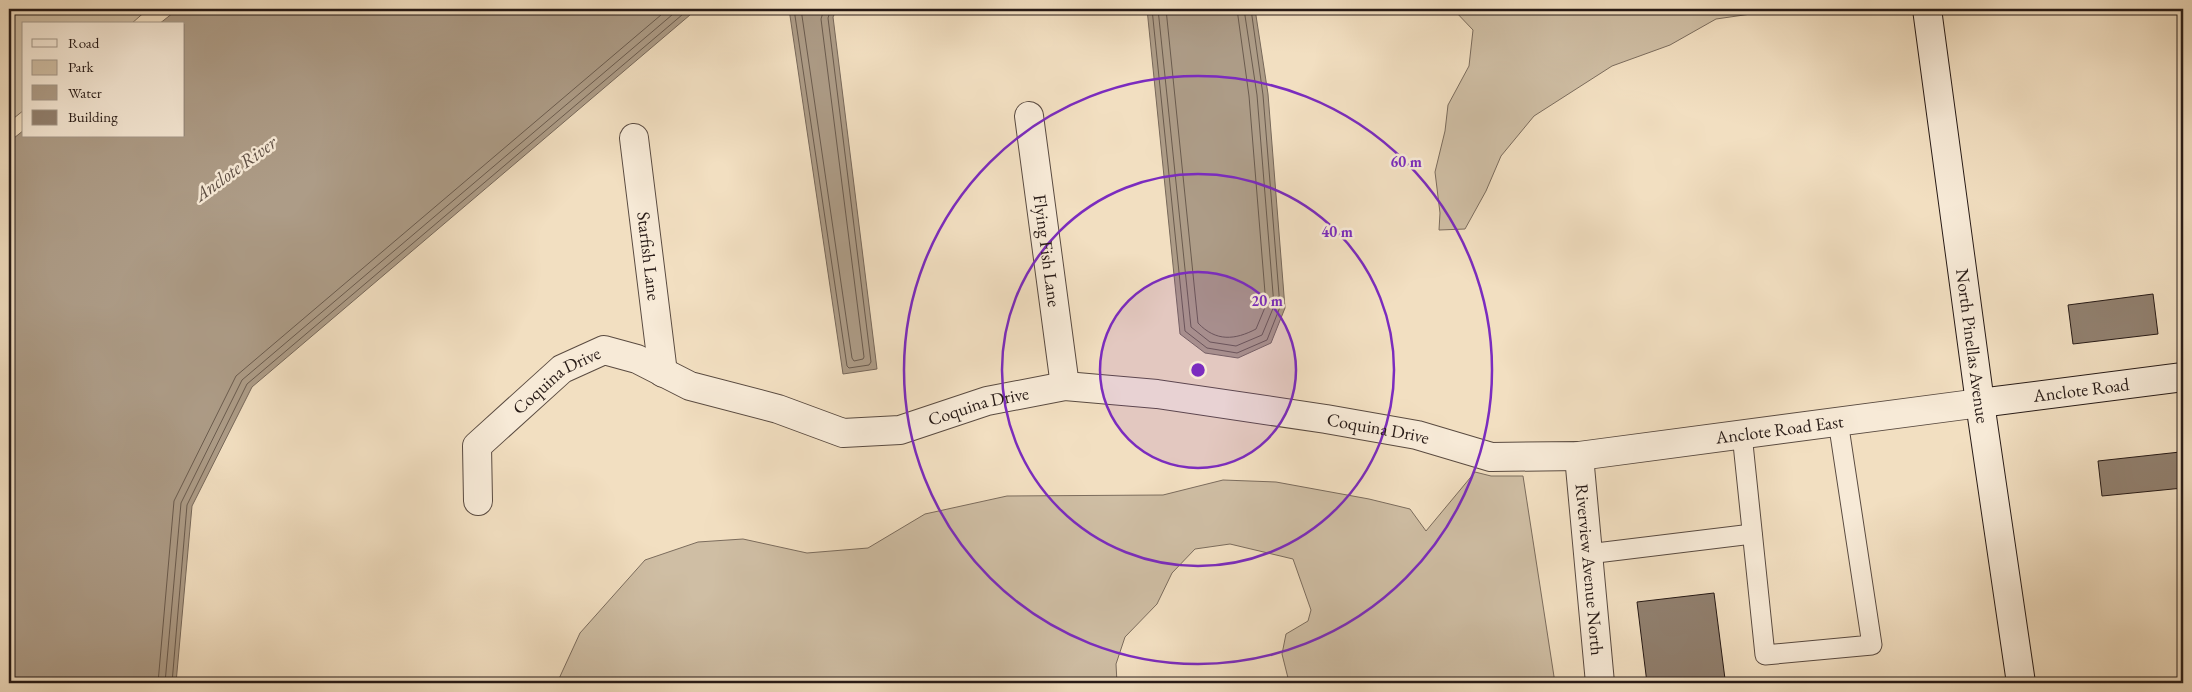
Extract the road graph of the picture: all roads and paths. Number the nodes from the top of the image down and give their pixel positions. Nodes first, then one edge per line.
1 (1926, 9) edge
2 (1029, 116) dead end
3 (634, 138) dead end
4 (663, 373) junction
5 (2183, 377) edge
6 (1065, 386) junction
7 (1980, 403) junction
8 (1838, 421) junction
9 (1742, 434) junction
10 (1579, 456) junction
11 (478, 501) dead end
12 (1752, 534) junction
13 (1588, 554) junction
14 (1600, 683) edge
15 (2021, 683) edge

1 - 7 street, North Pinellas Avenue
2 - 6 street, Flying Fish Lane
3 - 4 street, Starfish Lane
4 - 6 street, Coquina Drive
4 - 11 street, Coquina Drive
5 - 7 street, Anclote Road
6 - 10 street, Coquina Drive
7 - 8 street, Anclote Road East
7 - 15 street, North Pinellas Avenue
8 - 9 street, Anclote Road East
8 - 12 lane
9 - 10 street, Anclote Road East
9 - 12 lane
10 - 13 street, Riverview Avenue North
12 - 13 lane
13 - 14 street, Riverview Avenue North

